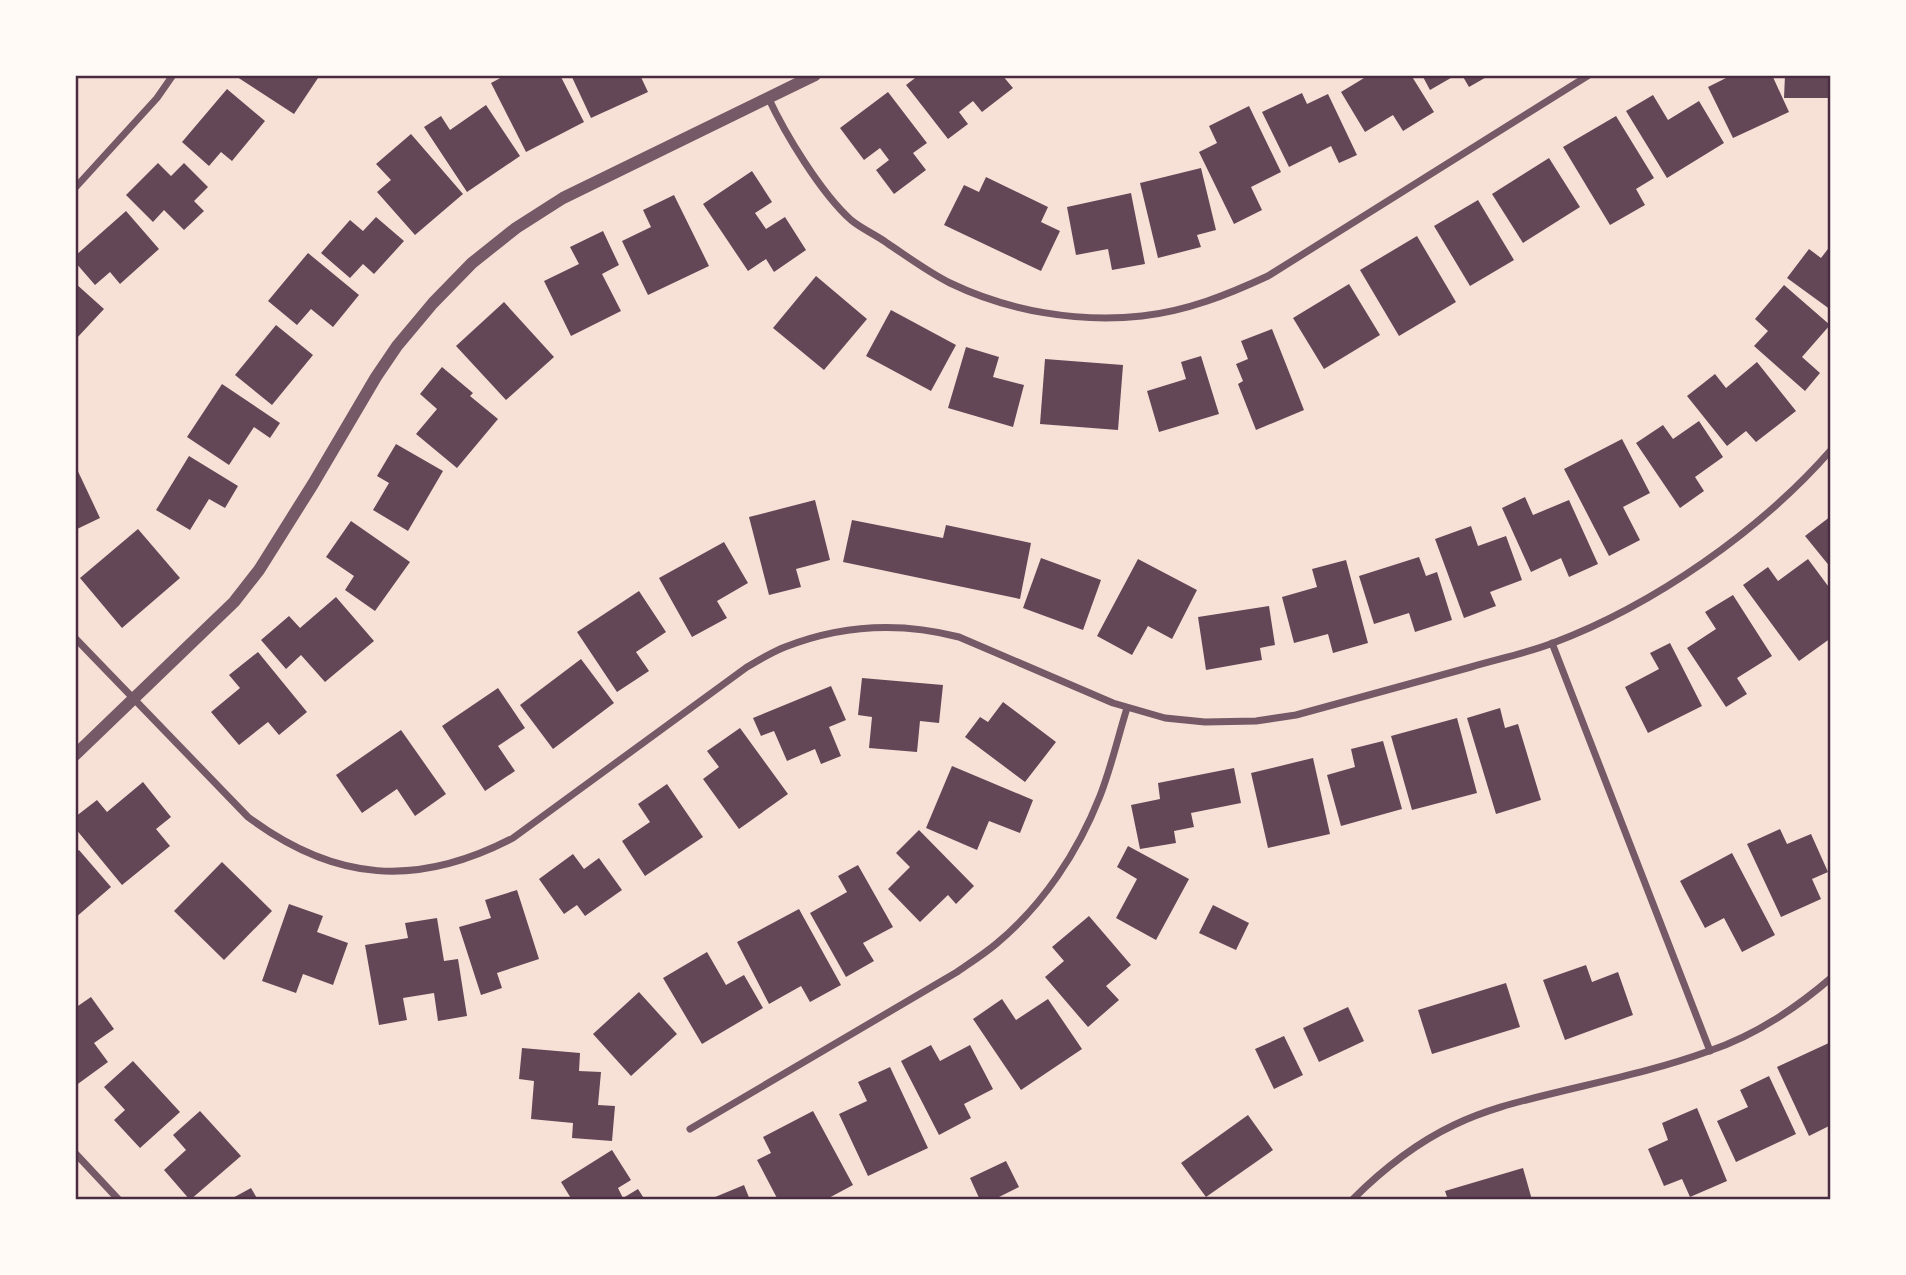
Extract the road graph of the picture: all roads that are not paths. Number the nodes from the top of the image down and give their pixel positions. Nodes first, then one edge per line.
1 (173, 75) edge
2 (814, 75) edge
3 (1588, 75) edge
4 (768, 97) junction
5 (75, 188) edge
6 (1831, 450) edge
7 (75, 638) edge
8 (1552, 643) junction
9 (133, 699) junction
10 (1127, 708) junction
11 (75, 755) edge
12 (1831, 978) edge
13 (1710, 1051) junction
14 (690, 1129) dead end
15 (75, 1153) edge
16 (119, 1200) edge
17 (1352, 1200) edge

1 - 5 street
2 - 4 street
3 - 4 street
4 - 9 street
6 - 8 street
7 - 9 street
8 - 10 street
8 - 13 street
9 - 10 street
9 - 11 street
10 - 14 street
12 - 13 street
13 - 17 street
15 - 16 street

